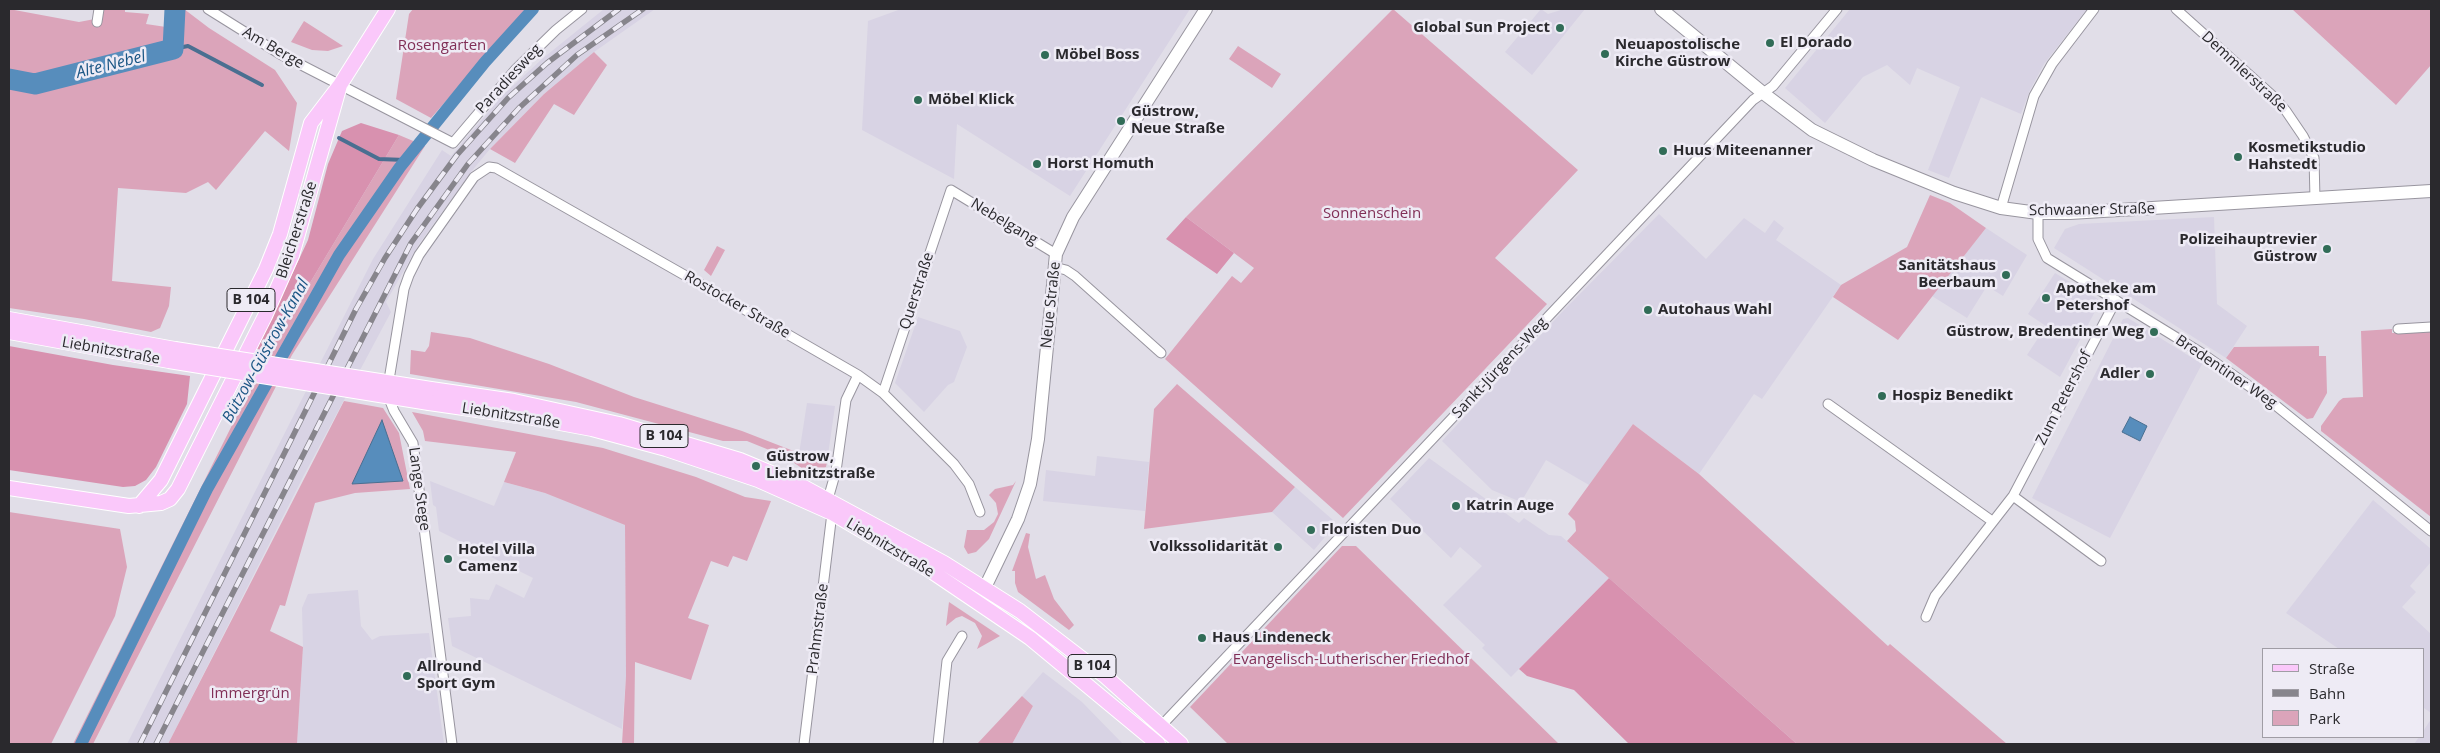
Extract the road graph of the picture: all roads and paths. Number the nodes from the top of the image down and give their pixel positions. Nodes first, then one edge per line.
1 (99, 9) edge
2 (208, 9) edge
3 (388, 9) edge
4 (582, 9) edge
5 (1206, 9) edge
6 (1661, 9) edge
7 (1837, 9) edge
8 (2094, 9) edge
9 (2176, 9) edge
10 (97, 22) dead end
11 (340, 85) junction
12 (1763, 93) junction
13 (438, 135) joint
14 (478, 172) joint
15 (951, 190) joint
16 (2431, 192) edge
17 (2315, 199) junction
18 (2001, 208) junction
19 (2038, 213) junction
20 (1056, 254) junction
21 (1054, 267) junction
22 (2116, 300) junction
23 (9, 320) edge
24 (2431, 327) edge
25 (2398, 328) dead end
26 (9, 332) edge
27 (1162, 353) dead end
28 (172, 355) junction
29 (858, 375) junction
30 (883, 393) junction
31 (430, 396) junction
32 (1828, 404) dead end
33 (9, 488) edge
34 (2013, 496) junction
35 (828, 499) junction
36 (139, 506) junction
37 (980, 512) dead end
38 (832, 513) junction
39 (1992, 521) junction
40 (2431, 530) edge
41 (2101, 561) dead end
42 (985, 588) junction
43 (978, 602) junction
44 (1926, 617) dead end
45 (962, 636) dead end
46 (1161, 726) junction
47 (452, 744) edge
48 (804, 744) edge
49 (938, 744) edge
50 (1158, 744) edge
51 (1181, 744) edge

1 - 10 street
2 - 11 street, Am Berge
3 - 11 main road, Bleicherstraße / B 104
4 - 13 street, Paradiesweg
5 - 20 main road, Neue Straße
6 - 12 main road, Schwaaner Straße
7 - 12 street, Sankt-Jürgens-Weg
8 - 18 street
9 - 17 street, Demmlerstraße
11 - 13 street, Am Berge
11 - 36 main road, Bleicherstraße / B 104
11 - 36 main road, Bleicherstraße / B 104
12 - 18 main road, Schwaaner Straße
12 - 46 street, Sankt-Jürgens-Weg
14 - 29 street, Rostocker Straße
14 - 47 street, Lange Stege
15 - 20 street, Nebelgang
15 - 30 street, Querstraße
16 - 17 main road, Schwaaner Straße
17 - 19 main road, Schwaaner Straße
18 - 19 main road, Schwaaner Straße
19 - 22 street, Bredentiner Weg
20 - 21 main road, Neue Straße
21 - 27 street
21 - 42 main road, Neue Straße
22 - 34 street, Zum Petershof
22 - 40 street, Bredentiner Weg
23 - 28 main road, B 104
24 - 25 street
26 - 28 main road, Liebnitzstraße / B 104
28 - 31 main road, Liebnitzstraße / B 104, bridge
29 - 30 street, Rostocker Straße
29 - 35 street
30 - 37 street, Rostocker Straße
31 - 35 main road, Liebnitzstraße / B 104
31 - 38 main road, Liebnitzstraße / B 104
32 - 39 street
33 - 36 main road, Bleicherstraße / B 104
34 - 39 street, Zum Petershof
34 - 41 street
35 - 42 main road, Liebnitzstraße / B 104
38 - 43 main road, Liebnitzstraße / B 104
38 - 48 street, Prahmstraße
39 - 44 street, Zum Petershof
42 - 43 main road, Neue Straße
42 - 46 main road, B 104
43 - 50 main road, B 104
45 - 49 street
46 - 51 main road, B 104

